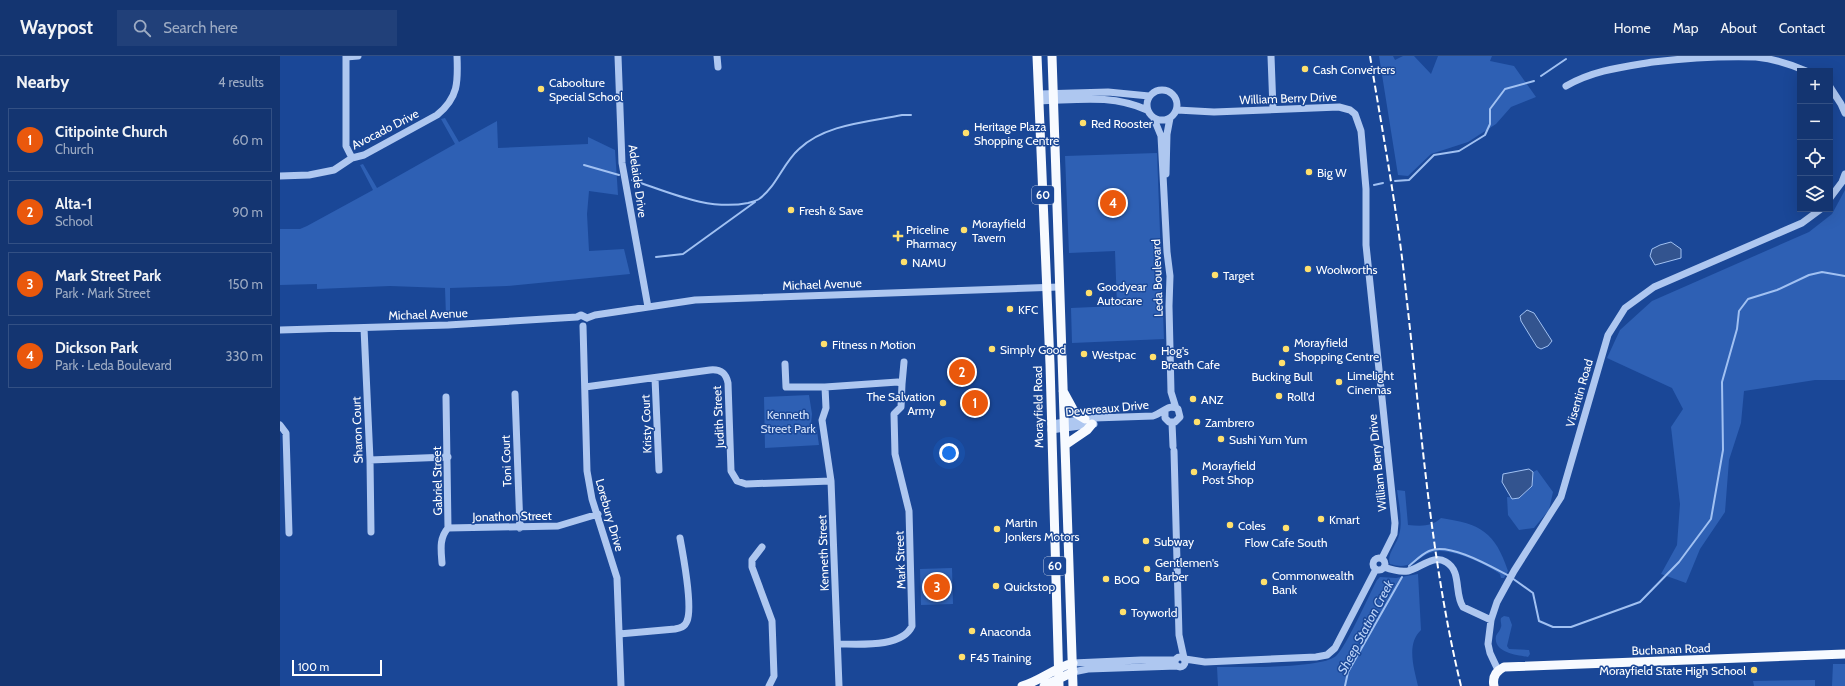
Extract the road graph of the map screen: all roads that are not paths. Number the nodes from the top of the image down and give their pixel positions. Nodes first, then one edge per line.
1 (346, 56) edge
2 (358, 56) edge
3 (457, 56) edge
4 (618, 56) edge
5 (717, 56) edge
6 (1038, 56) edge
7 (1052, 56) edge
8 (1271, 56) edge
9 (718, 66) dead end
10 (1799, 68) edge
11 (1566, 86) dead end
12 (1833, 91) edge
13 (1149, 96) junction
14 (1053, 97) junction
15 (1039, 98) junction
16 (1273, 109) junction
17 (1147, 110) junction
18 (1177, 110) junction
19 (1845, 113) edge
20 (1170, 118) junction
21 (1154, 119) junction
22 (352, 158) junction
23 (1845, 174) edge
24 (280, 176) edge
25 (1164, 187) junction
26 (1833, 194) edge
27 (1818, 212) edge
28 (1047, 287) junction
29 (1059, 287) junction
30 (648, 307) junction
31 (577, 317) junction
32 (587, 318) junction
33 (583, 326) junction
34 (364, 328) junction
35 (280, 330) edge
36 (904, 362) dead end
37 (785, 364) dead end
38 (655, 378) junction
39 (902, 384) junction
40 (585, 387) junction
41 (825, 387) junction
42 (1063, 391) junction
43 (1171, 392) junction
44 (515, 394) dead end
45 (446, 397) dead end
46 (1176, 408) junction
47 (1167, 410) junction
48 (1169, 421) junction
49 (1088, 422) junction
50 (280, 425) edge
51 (1064, 425) junction
52 (1051, 427) junction
53 (1064, 445) junction
54 (448, 457) junction
55 (370, 460) junction
56 (659, 470) dead end
57 (831, 481) junction
58 (598, 514) junction
59 (448, 528) junction
60 (520, 528) junction
61 (289, 532) dead end
62 (371, 532) dead end
63 (680, 538) dead end
64 (762, 547) dead end
65 (1382, 558) junction
66 (442, 563) dead end
67 (1384, 567) junction
68 (1376, 569) junction
69 (1491, 620) junction
70 (619, 634) junction
71 (838, 644) junction
72 (1845, 654) edge
73 (1180, 661) junction
74 (1058, 667) junction
75 (1073, 667) junction
76 (1498, 670) junction
77 (1059, 682) edge
78 (621, 686) edge
79 (769, 686) edge
80 (839, 686) edge
81 (1022, 686) edge
82 (1044, 686) edge
83 (1073, 686) edge
84 (1494, 686) edge

1 - 2 street
1 - 22 street
3 - 22 street, Avocado Drive
4 - 30 street, Adelaide Drive
5 - 9 street
6 - 15 main road, Morayfield Road / 60
7 - 14 main road, Morayfield Road / 60
8 - 16 street
10 - 11 street
12 - 19 street
13 - 14 street
13 - 17 street
13 - 18 street
14 - 15 street
14 - 17 street
14 - 29 main road, Morayfield Road / 60
15 - 28 main road, Morayfield Road / 60
16 - 18 street, William Berry Drive
16 - 65 street, William Berry Drive
17 - 21 street
18 - 20 street
20 - 21 street
20 - 25 street, Leda Boulevard
21 - 25 street, Leda Boulevard
22 - 24 street, Avocado Drive
23 - 26 street
25 - 43 street, Leda Boulevard
27 - 69 street, Visentin Road
28 - 29 street, Michael Avenue
28 - 30 street, Michael Avenue
28 - 52 main road, Morayfield Road / 60
29 - 42 main road, Morayfield Road / 60
30 - 32 street, Michael Avenue
31 - 32 street
31 - 33 street
31 - 34 street, Michael Avenue
32 - 33 street
33 - 40 street, Lorebury Drive
34 - 35 street, Michael Avenue
34 - 55 street, Sharon Court
36 - 39 street
37 - 41 street
38 - 40 street, Judith Street
38 - 56 street, Kristy Court
38 - 57 street, Judith Street
39 - 41 street
39 - 71 street, Mark Street
40 - 58 street, Lorebury Drive
41 - 57 street, Kenneth Street
42 - 49 main road
42 - 51 main road, Morayfield Road / 60
43 - 46 street, Leda Boulevard
43 - 47 street, Leda Boulevard
44 - 60 street, Toni Court
45 - 54 street, Gabriel Street
46 - 47 street
46 - 48 street
47 - 48 street
47 - 49 street, Devereaux Drive
48 - 49 street, Devereaux Drive
48 - 73 street
49 - 51 street, Devereaux Drive
49 - 53 main road
50 - 61 street
51 - 52 street, Devereaux Drive
51 - 53 main road, Morayfield Road / 60
52 - 74 main road, Morayfield Road / 60
53 - 75 main road, Morayfield Road / 60
54 - 55 street
54 - 59 street, Gabriel Street
55 - 62 street, Sharon Court
57 - 71 street, Kenneth Street
58 - 60 street, Jonathon Street
58 - 70 street, Lorebury Drive
59 - 60 street, Jonathon Street
59 - 66 street, Gabriel Street
63 - 70 street
64 - 79 street
65 - 67 street
65 - 68 street
67 - 68 street
67 - 69 street
68 - 73 street
69 - 76 street, Visentin Road
70 - 78 street, Lorebury Drive
71 - 80 street, Kenneth Street
72 - 76 main road, Buchanan Road
73 - 75 street
74 - 75 main road
74 - 77 main road, Morayfield Road / 60
74 - 81 main road
75 - 77 main road
75 - 83 main road, Morayfield Road / 60
76 - 84 main road
77 - 82 main road

